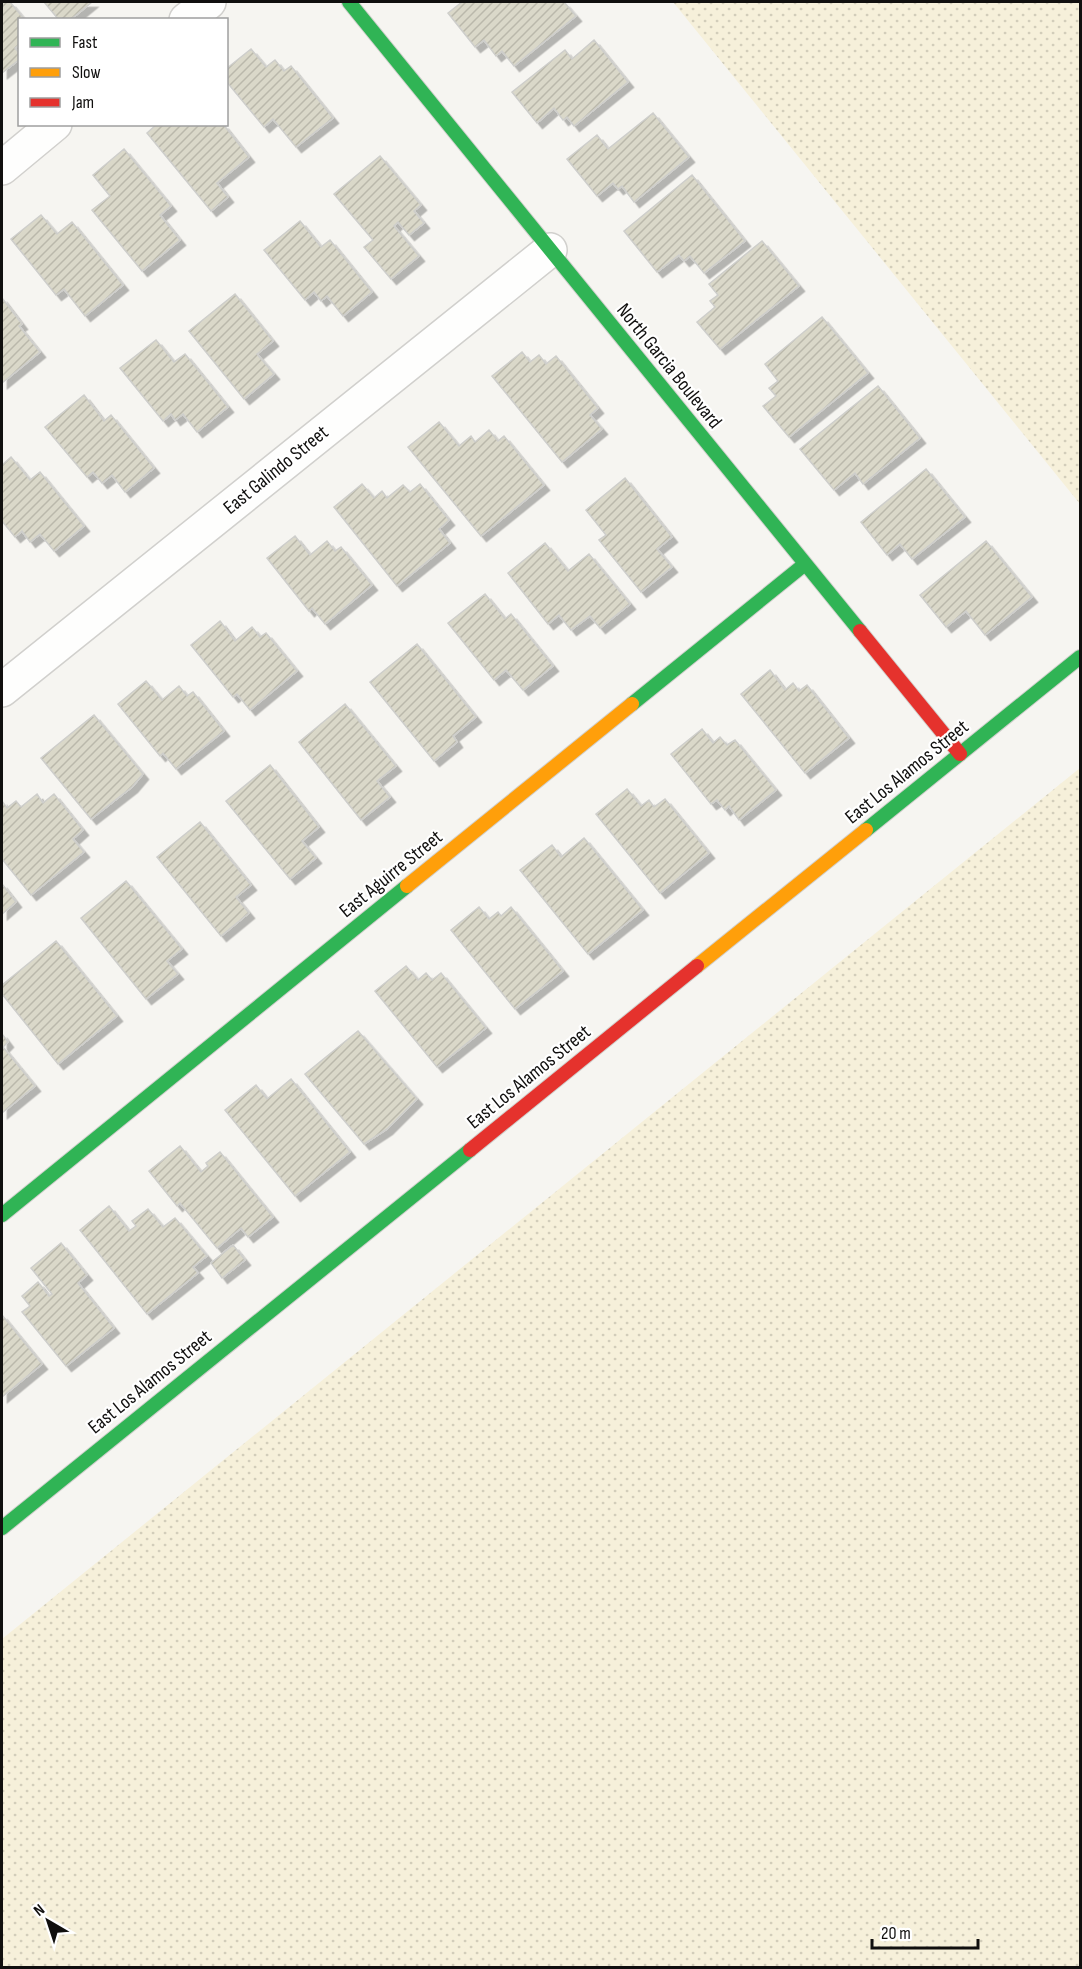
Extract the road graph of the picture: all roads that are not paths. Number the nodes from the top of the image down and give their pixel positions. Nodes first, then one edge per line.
1 (209, 2) edge
2 (349, 2) edge
3 (189, 18) edge
4 (53, 126) edge
5 (2, 168) edge
6 (550, 250) junction
7 (805, 564) junction
8 (1080, 657) edge
9 (2, 690) edge
10 (960, 754) junction
11 (2, 1215) edge
12 (2, 1528) edge

1 - 3 street
2 - 6 street, North Garcia Boulevard
4 - 5 street
6 - 7 street, North Garcia Boulevard
6 - 9 street, East Galindo Street
7 - 10 street, North Garcia Boulevard
7 - 11 street, East Aguirre Street
8 - 10 street, East Los Alamos Street
10 - 12 street, East Los Alamos Street

